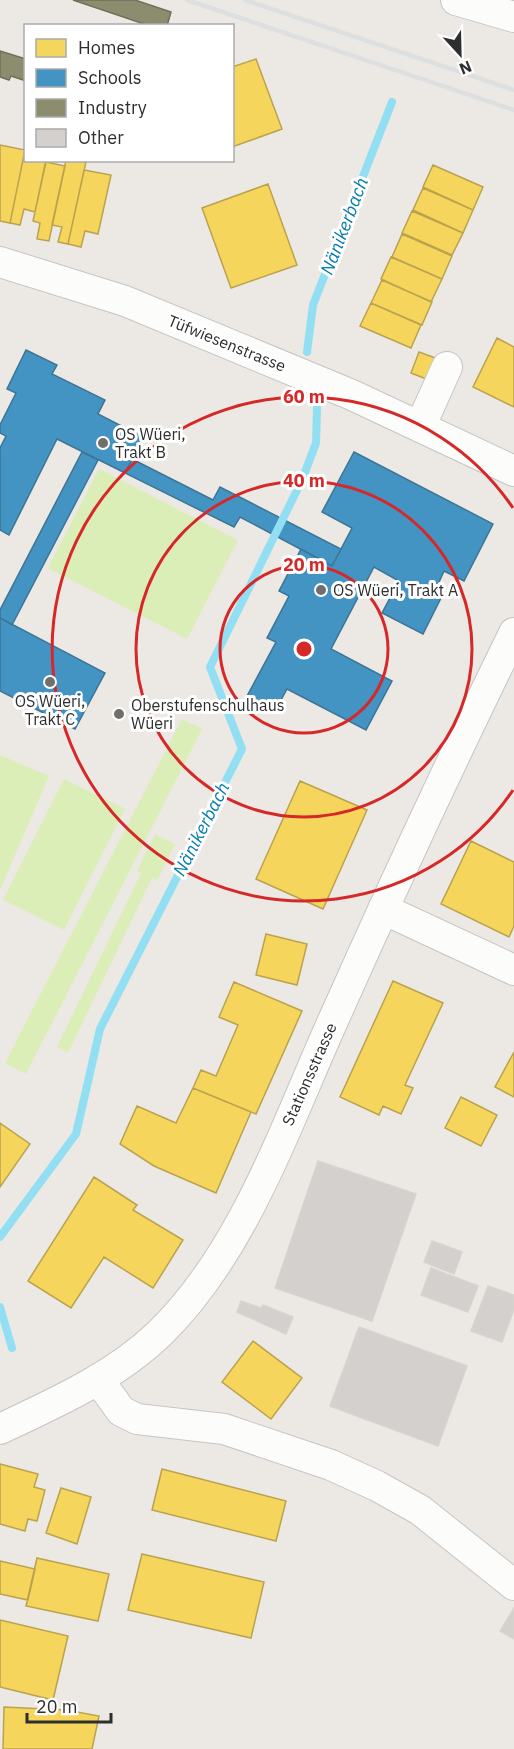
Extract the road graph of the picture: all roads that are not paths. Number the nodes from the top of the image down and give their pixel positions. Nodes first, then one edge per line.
1 (456, 0) edge
2 (514, 16) edge
3 (0, 262) edge
4 (447, 367) dead end
5 (420, 427) junction
6 (514, 471) edge
7 (514, 633) edge
8 (383, 909) junction
9 (514, 970) edge
10 (98, 1379) junction
11 (0, 1430) edge
12 (514, 1585) edge

1 - 2 street
3 - 5 street, Tüfwiesenstrasse
4 - 5 street
5 - 6 street, Tüfwiesenstrasse
7 - 8 street, Stationsstrasse
8 - 9 street
8 - 10 street, Stationsstrasse
10 - 11 street, Stationsstrasse
10 - 12 street

